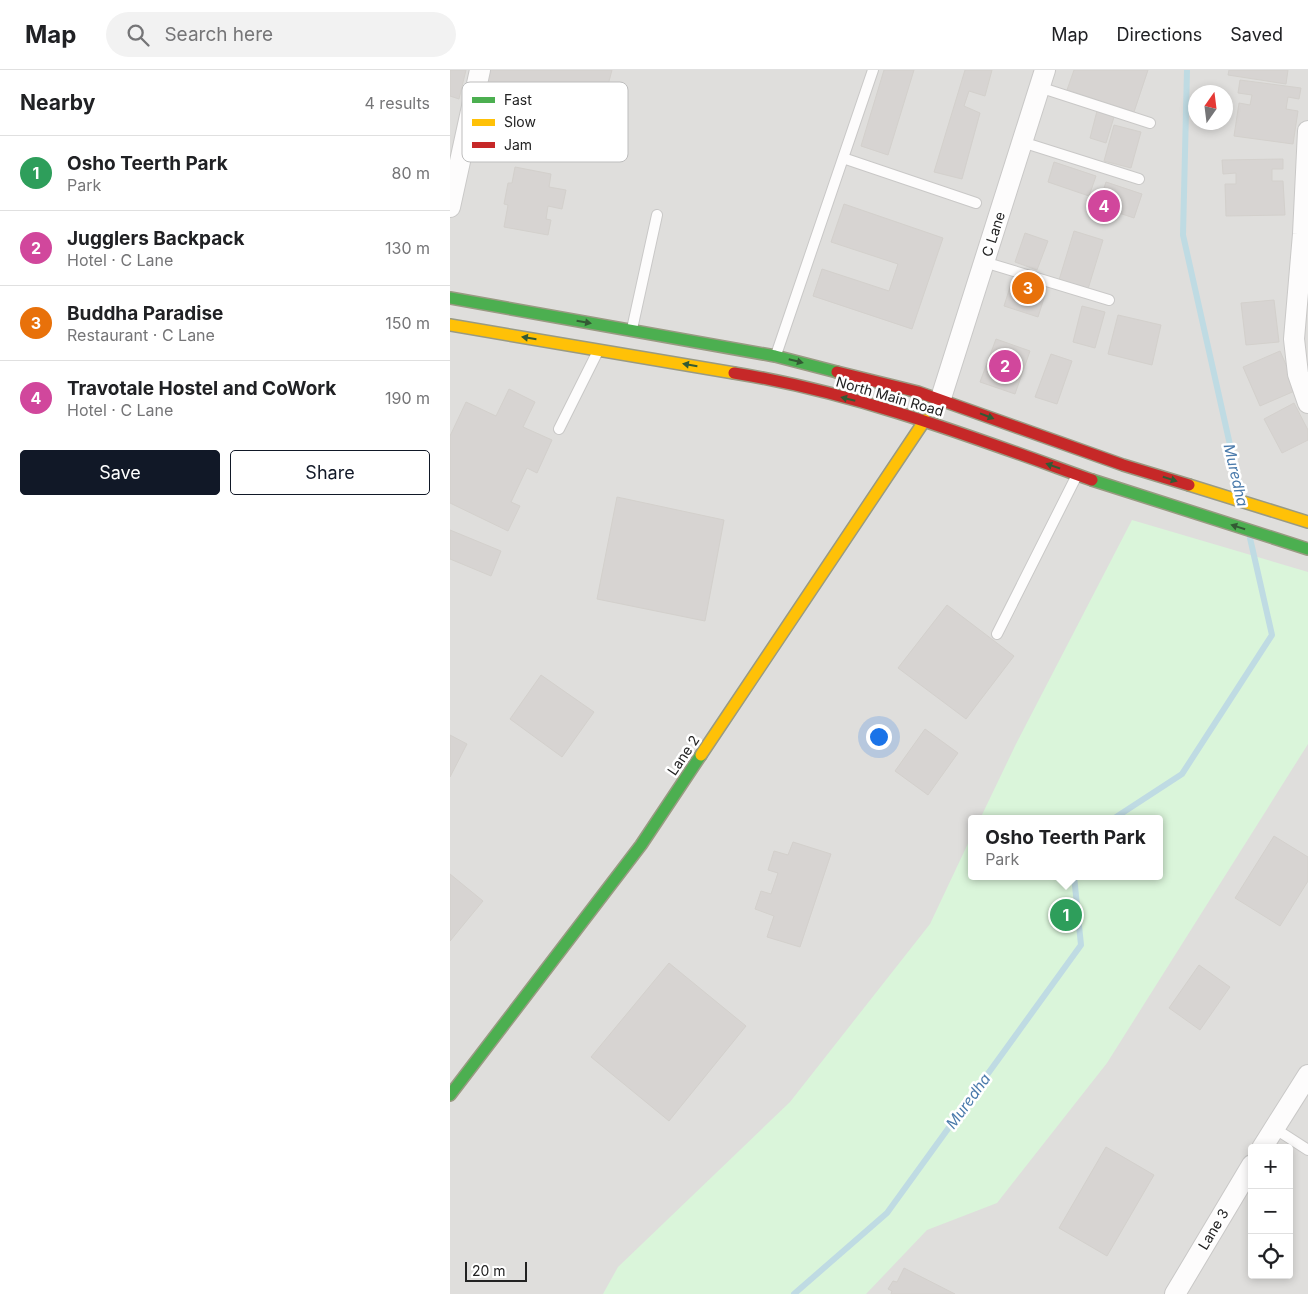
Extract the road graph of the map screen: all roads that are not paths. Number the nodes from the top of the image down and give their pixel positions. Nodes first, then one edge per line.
1 (874, 70) edge
2 (1042, 79) edge
3 (1150, 123) dead end
4 (1308, 131) edge
5 (1022, 142) junction
6 (462, 152) edge
7 (843, 158) junction
8 (1139, 179) dead end
9 (976, 203) dead end
10 (450, 207) edge
11 (658, 215) dead end
12 (984, 262) junction
13 (450, 298) edge
14 (1109, 300) dead end
15 (450, 325) edge
16 (632, 330) junction
17 (599, 350) junction
18 (771, 367) junction
19 (941, 398) junction
20 (1308, 403) edge
21 (925, 420) junction
22 (559, 429) dead end
23 (1078, 474) junction
24 (1308, 522) edge
25 (1308, 549) edge
26 (997, 634) dead end
27 (1308, 1075) edge
28 (450, 1095) edge
29 (1274, 1128) junction
30 (1264, 1144) edge
31 (1308, 1150) edge
32 (1248, 1172) edge
33 (1175, 1294) edge

1 - 7 lane
2 - 3 lane
2 - 5 street, C Lane
4 - 20 street
5 - 8 lane
5 - 12 street, C Lane
6 - 10 street
7 - 9 lane
7 - 18 lane
11 - 16 lane
12 - 14 lane
12 - 19 street, C Lane
13 -> 16 main road, North Main Road
17 -> 15 main road, North Main Road
16 - 18 main road, North Main Road
18 -> 17 main road, North Main Road
17 - 22 lane
18 -> 19 main road, North Main Road
21 -> 18 main road, North Main Road
19 -> 24 main road, North Main Road
23 -> 21 main road, North Main Road
21 - 28 main road, Lane 2
25 -> 23 main road, North Main Road
23 - 26 lane
27 - 29 street
29 - 30 street
29 - 31 lane
32 - 33 street, Lane 3

